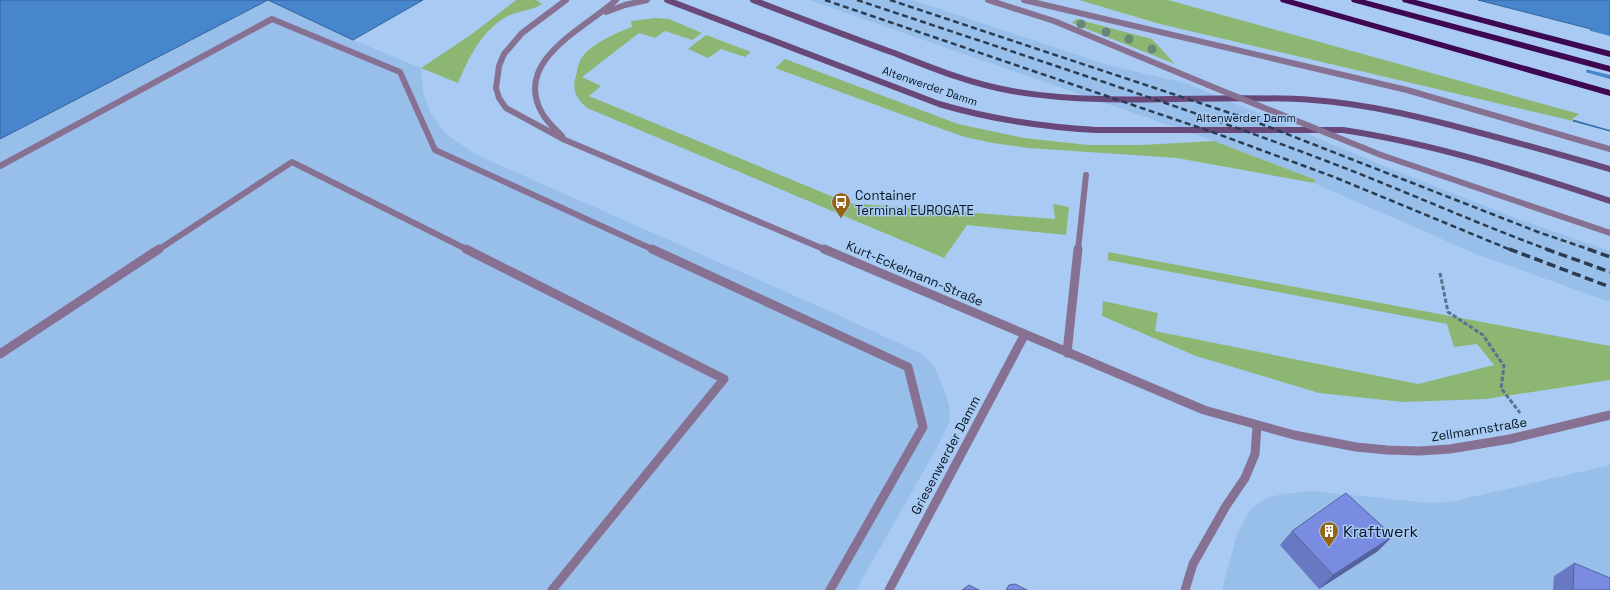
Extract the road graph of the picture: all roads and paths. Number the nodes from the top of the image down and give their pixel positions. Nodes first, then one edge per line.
1 (566, 0) edge
2 (616, 0) edge
3 (648, 0) edge
4 (666, 0) edge
5 (753, 0) edge
6 (988, 0) edge
7 (1024, 0) edge
8 (1284, 0) edge
9 (1355, 0) edge
10 (1406, 0) edge
11 (596, 16) junction
12 (1610, 54) edge
13 (1610, 69) edge
14 (1610, 93) edge
15 (565, 140) junction
16 (1610, 149) edge
17 (0, 166) edge
18 (1610, 169) edge
19 (1086, 175) dead end
20 (1610, 201) edge
21 (1610, 233) edge
22 (1440, 273) dead end
23 (1025, 334) junction
24 (1067, 352) junction
25 (0, 354) edge
26 (1610, 416) edge
27 (1256, 426) junction
28 (1535, 433) junction
29 (552, 590) edge
30 (830, 590) edge
31 (889, 590) edge
32 (1186, 590) edge

1 - 15 street, Kurt-Eckelmann-Straße
2 - 11 street, Kurt-Eckelmann-Straße
3 - 11 street, Kurt-Eckelmann-Straße
4 - 20 street, Altenwerder Damm
5 - 18 street, Altenwerder Damm
6 - 21 street, Altenwerder Damm, bridge
7 - 16 street
8 - 14 highway
9 - 13 highway
10 - 12 highway
11 - 15 street, Kurt-Eckelmann-Straße
15 - 23 street, Kurt-Eckelmann-Straße
17 - 30 street
19 - 24 street
22 - 28 path
23 - 24 street, Kurt-Eckelmann-Straße
23 - 31 street, Griesenwerder Damm
24 - 27 street, Kurt-Eckelmann-Straße
25 - 29 street
26 - 28 street, Zellmannstraße
27 - 28 street, Zellmannstraße
27 - 32 street

